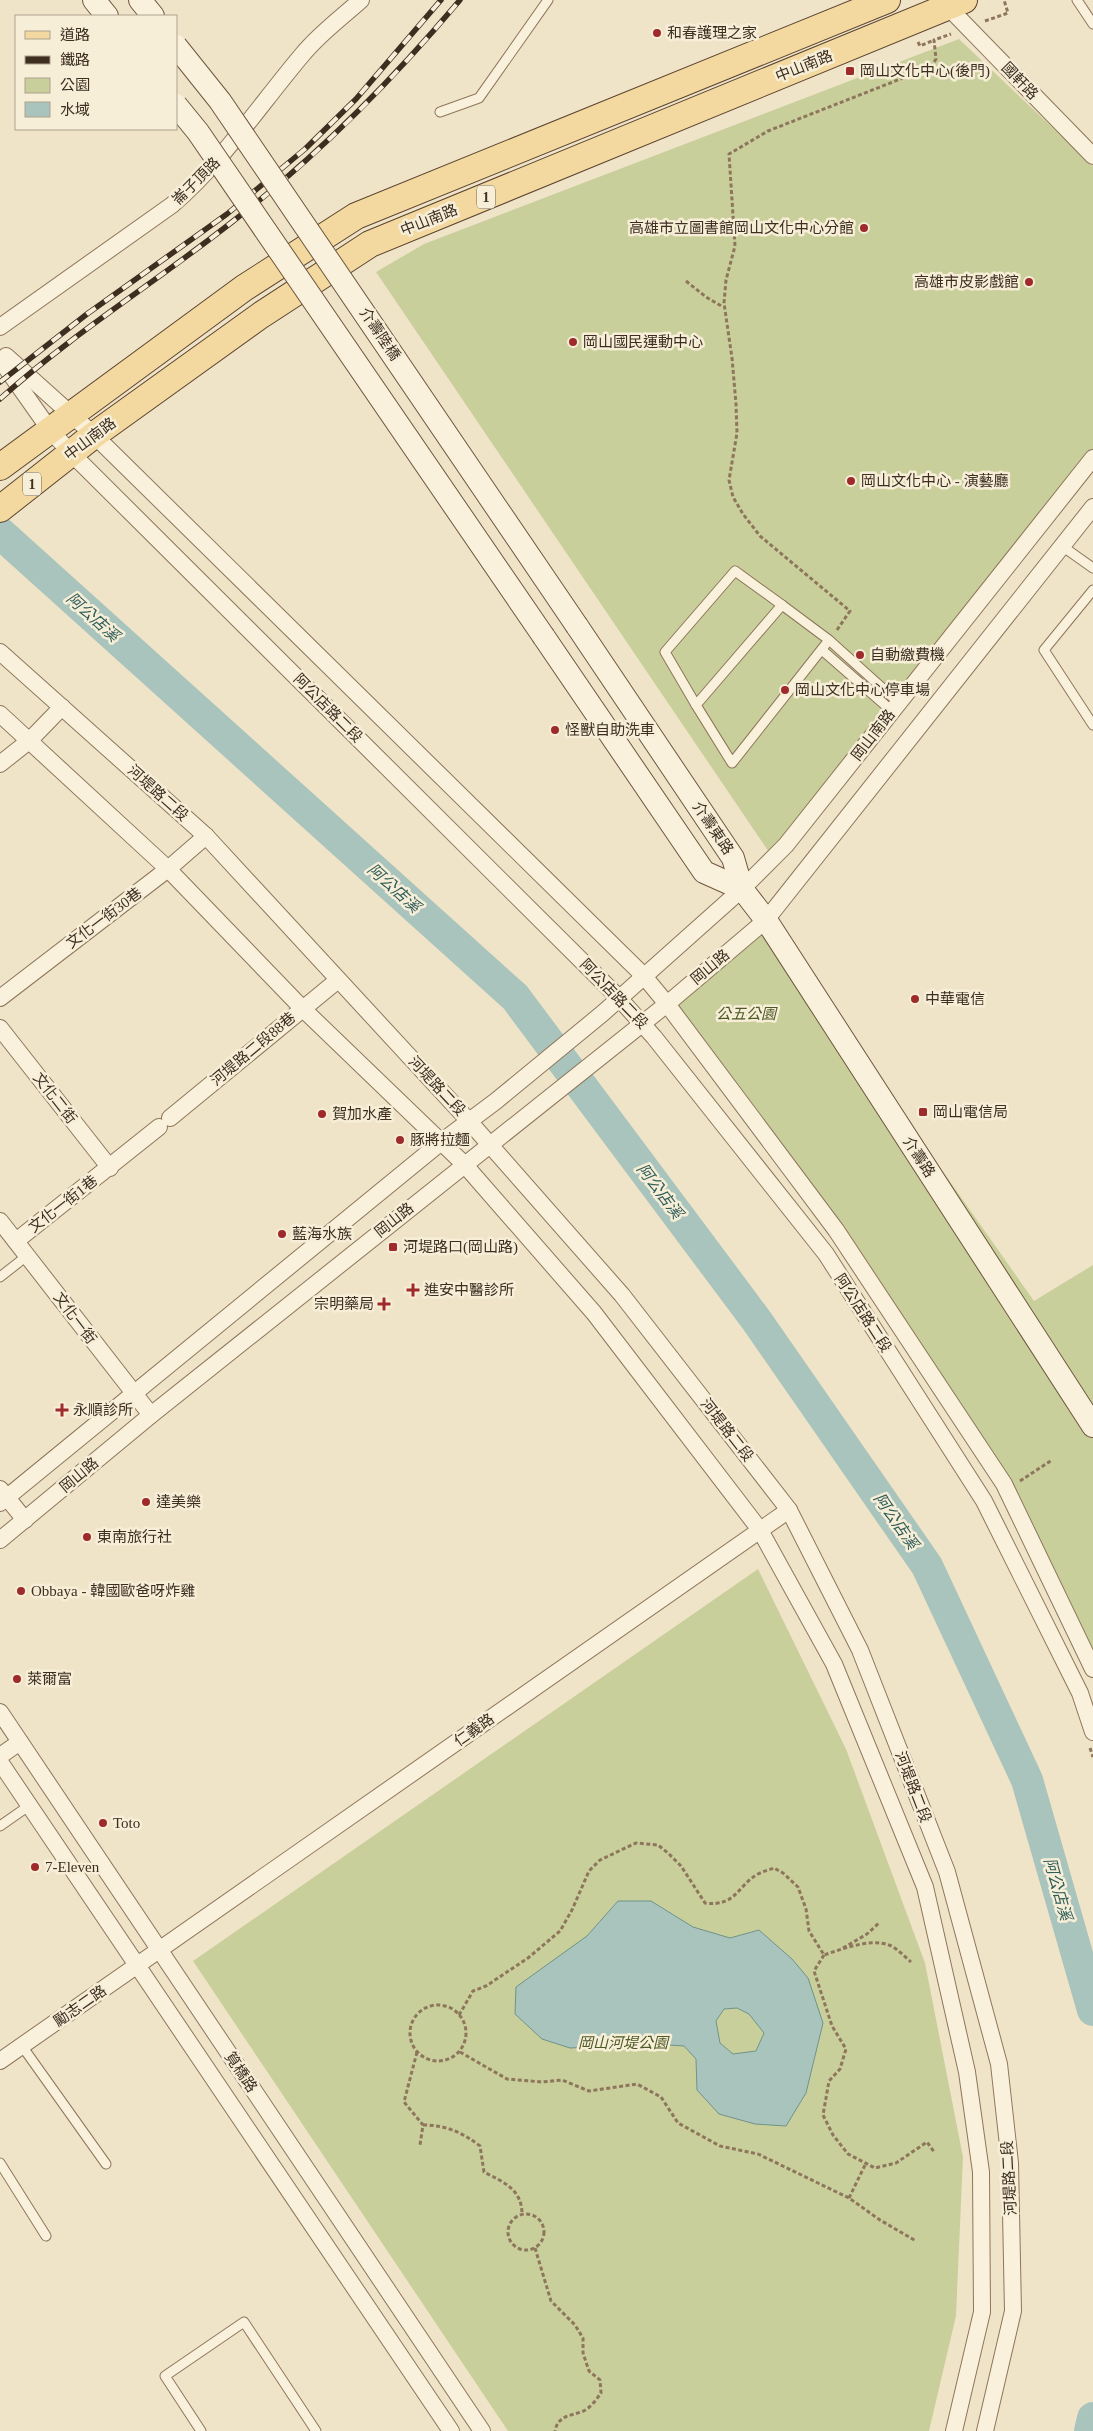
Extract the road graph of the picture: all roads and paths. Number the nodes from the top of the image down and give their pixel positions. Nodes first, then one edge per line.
1 (94, 0) edge
2 (140, 0) edge
3 (361, 0) edge
4 (548, 0) edge
5 (887, 0) edge
6 (1004, 0) edge
7 (1077, 0) edge
8 (952, 2) edge
9 (106, 15) edge
10 (152, 15) edge
11 (1093, 24) edge
12 (968, 27) junction
13 (178, 48) edge
14 (178, 108) edge
15 (440, 112) dead end
16 (1093, 156) edge
17 (686, 281) dead end
18 (724, 307) junction
19 (0, 326) edge
20 (0, 351) edge
21 (0, 359) edge
22 (71, 413) junction
23 (46, 433) junction
24 (94, 436) junction
25 (67, 456) junction
26 (1093, 458) edge
27 (0, 467) edge
28 (1093, 507) edge
29 (0, 509) edge
30 (1062, 546) junction
31 (1093, 568) edge
32 (1093, 590) edge
33 (782, 605) junction
34 (577, 626) joint
35 (829, 640) junction
36 (822, 650) junction
37 (0, 652) edge
38 (696, 705) junction
39 (896, 707) junction
40 (62, 708) junction
41 (0, 714) edge
42 (1093, 725) edge
43 (29, 741) junction
44 (0, 764) edge
45 (206, 836) junction
46 (168, 869) junction
47 (742, 889) junction
48 (766, 920) junction
49 (643, 976) junction
50 (338, 980) junction
51 (618, 997) junction
52 (0, 998) edge
53 (667, 1004) junction
54 (302, 1008) junction
55 (642, 1022) junction
56 (0, 1028) edge
57 (468, 1120) junction
58 (440, 1143) junction
59 (490, 1145) junction
60 (464, 1164) junction
61 (110, 1168) junction
62 (0, 1220) edge
63 (16, 1241) junction
64 (28, 1255) junction
65 (0, 1277) edge
66 (134, 1394) junction
67 (151, 1415) junction
68 (1093, 1426) edge
69 (1052, 1460) dead end
70 (1007, 1490) junction
71 (2, 1497) edge
72 (789, 1510) junction
73 (25, 1520) junction
74 (760, 1530) junction
75 (0, 1540) edge
76 (1093, 1669) edge
77 (0, 1712) edge
78 (1093, 1732) edge
79 (20, 1742) junction
80 (0, 1756) edge
81 (0, 1762) edge
82 (30, 1806) junction
83 (0, 1826) edge
84 (879, 1923) dead end
85 (840, 1949) junction
86 (160, 1950) junction
87 (824, 1954) junction
88 (911, 1962) dead end
89 (137, 1966) junction
90 (459, 2015) dead end
91 (22, 2046) junction
92 (417, 2052) junction
93 (460, 2052) junction
94 (0, 2061) edge
95 (423, 2125) junction
96 (420, 2145) dead end
97 (295, 2152) junction
98 (935, 2153) dead end
99 (0, 2163) edge
100 (866, 2163) junction
101 (106, 2164) dead end
102 (273, 2167) junction
103 (848, 2198) junction
104 (522, 2214) junction
105 (46, 2236) dead end
106 (916, 2241) dead end
107 (535, 2248) junction
108 (201, 2431) edge
109 (316, 2431) edge
110 (451, 2431) edge
111 (482, 2431) edge
112 (555, 2431) edge
113 (954, 2431) edge
114 (985, 2431) edge

1 - 9 main road
2 - 10 main road
3 - 19 street, 崙子頂路
4 - 15 lane
5 - 22 main road, 中山南路 / 1
6 - 12 path
7 - 11 lane
8 - 12 street, 國軒路
8 - 24 main road, 中山南路 / 1
12 - 16 street, 國軒路
12 - 18 path
13 - 34 main road, 介壽陸橋, bridge
14 - 47 main road, 介壽東路, bridge
17 - 18 path
18 - 35 path
20 - 22 street, 阿公店路二段
21 - 23 street, 阿公店路二段
22 - 23 main road, 中山南路 / 1
22 - 24 street, 阿公店路二段
23 - 25 street, 阿公店路二段
23 - 27 main road, 中山南路 / 1
24 - 25 main road, 中山南路 / 1
24 - 49 street, 阿公店路二段
25 - 29 main road, 中山南路 / 1
25 - 51 street, 阿公店路二段
26 - 39 street, 岡山南路
28 - 30 street, 岡山南路
30 - 31 lane
30 - 48 street, 岡山南路
32 - 42 lane
33 - 35 lane
33 - 38 lane
33 - 38 lane
34 - 47 main road, 介壽東路
35 - 36 lane
35 - 39 lane
36 - 38 lane
36 - 39 lane
37 - 40 street, 河堤路二段
39 - 47 street, 岡山南路
40 - 43 street
40 - 45 street, 河堤路二段
41 - 43 street, 河堤路二段
43 - 44 street
43 - 46 street, 河堤路二段
45 - 46 street, 文化一街30巷
45 - 50 street, 河堤路二段
46 - 52 street, 文化一街30巷
46 - 54 street, 河堤路二段
47 - 48 main road, 介壽路
47 - 49 street, 岡山路
48 - 53 street, 岡山路
48 - 68 main road, 介壽路
49 - 51 street, 岡山路
49 - 53 street, 阿公店路二段
50 - 54 street, 河堤路二段88巷
50 - 57 street, 河堤路二段
51 - 55 street, 阿公店路二段
51 - 57 street, 岡山路
53 - 55 street, 岡山路
53 - 70 street, 阿公店路二段
54 - 58 street, 河堤路二段
54 - 61 street, 河堤路二段88巷
55 - 59 street, 岡山路
55 - 78 street, 阿公店路二段
56 - 61 street, 文化二街
57 - 58 street, 岡山路
57 - 59 street, 河堤路二段
58 - 60 street, 河堤路二段
58 - 66 street, 岡山路
59 - 60 street, 岡山路
59 - 72 street, 河堤路二段
60 - 67 street, 岡山路
60 - 74 street, 河堤路二段
61 - 63 street, 文化一街1巷
62 - 63 street, 文化一街
63 - 64 street, 文化一街
64 - 65 lane
64 - 66 street, 文化一街
66 - 67 street, 文化一街
66 - 71 street, 岡山路
67 - 73 street, 岡山路
69 - 70 path
70 - 76 street, 阿公店路二段
71 - 73 street
72 - 74 street, 仁義路
72 - 114 street, 河堤路二段
73 - 75 street, 岡山路
74 - 86 street, 仁義路
74 - 113 street, 河堤路二段
77 - 79 street, 筧橋路
79 - 80 street
79 - 86 street, 筧橋路
81 - 82 street, 筧橋路
82 - 83 lane
82 - 89 street, 筧橋路
84 - 85 path
85 - 87 path
85 - 88 path
86 - 89 street, 勵志二路
86 - 97 street, 筧橋路
87 - 90 path
87 - 100 path
89 - 91 street, 勵志二路
89 - 102 street, 筧橋路
91 - 94 street, 勵志二路
91 - 101 lane
92 - 93 path
92 - 93 path
92 - 95 path
93 - 103 path
95 - 96 path
95 - 104 path
97 - 102 street
97 - 111 street, 筧橋路
98 - 100 path
99 - 105 lane
100 - 103 path
102 - 110 street, 筧橋路
103 - 106 path
104 - 107 path
104 - 107 path
107 - 112 path
108 - 109 lane

